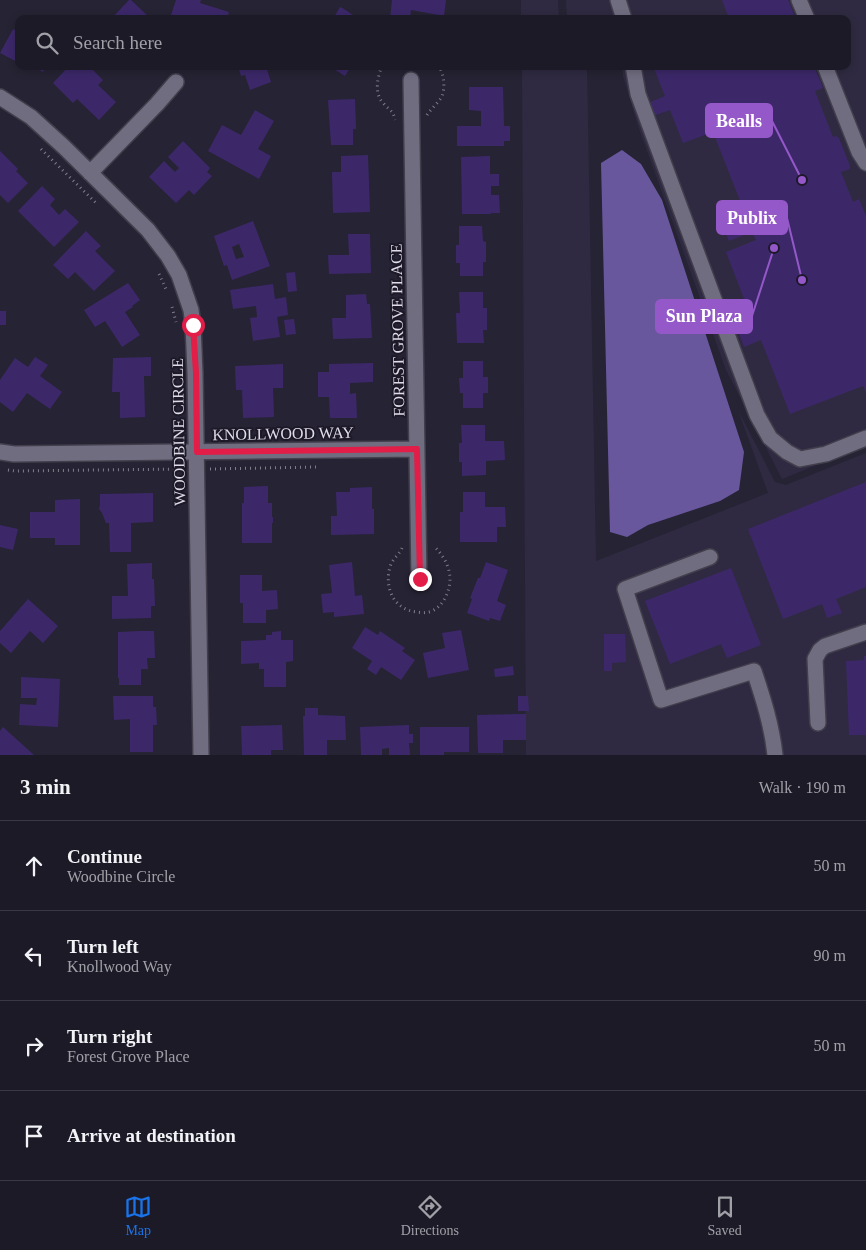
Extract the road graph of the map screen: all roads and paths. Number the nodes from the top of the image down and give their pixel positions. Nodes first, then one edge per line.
1 (618, 0) edge
2 (799, 0) edge
3 (623, 15) edge
4 (805, 15) edge
5 (381, 70) edge
6 (634, 70) edge
7 (827, 70) edge
8 (411, 80) dead end
9 (176, 82) dead end
10 (0, 97) edge
11 (395, 120) dead end
12 (37, 146) dead end
13 (866, 163) edge
14 (90, 173) junction
15 (98, 205) dead end
16 (158, 273) dead end
17 (167, 291) dead end
18 (170, 300) dead end
19 (177, 328) dead end
20 (866, 438) edge
21 (417, 449) junction
22 (0, 452) edge
23 (180, 452) junction
24 (203, 452) junction
25 (325, 467) dead end
26 (0, 469) edge
27 (710, 557) dead end
28 (420, 579) dead end
29 (866, 632) edge
30 (818, 723) dead end
31 (201, 755) edge
32 (775, 755) edge

1 - 3 street
2 - 4 street
5 - 11 path
6 - 20 street
7 - 13 street
8 - 21 street, FOREST GROVE PLACE
9 - 14 street
10 - 14 street, WOODBINE CIRCLE
12 - 15 path
14 - 24 street, WOODBINE CIRCLE
16 - 17 path
18 - 19 path
21 - 24 street, KNOLLWOOD WAY
21 - 28 street, FOREST GROVE PLACE
22 - 23 street, KNOLLWOOD WAY
23 - 24 street, KNOLLWOOD WAY
23 - 26 path
24 - 25 path
24 - 31 street, WOODBINE CIRCLE
27 - 32 street
29 - 30 street

